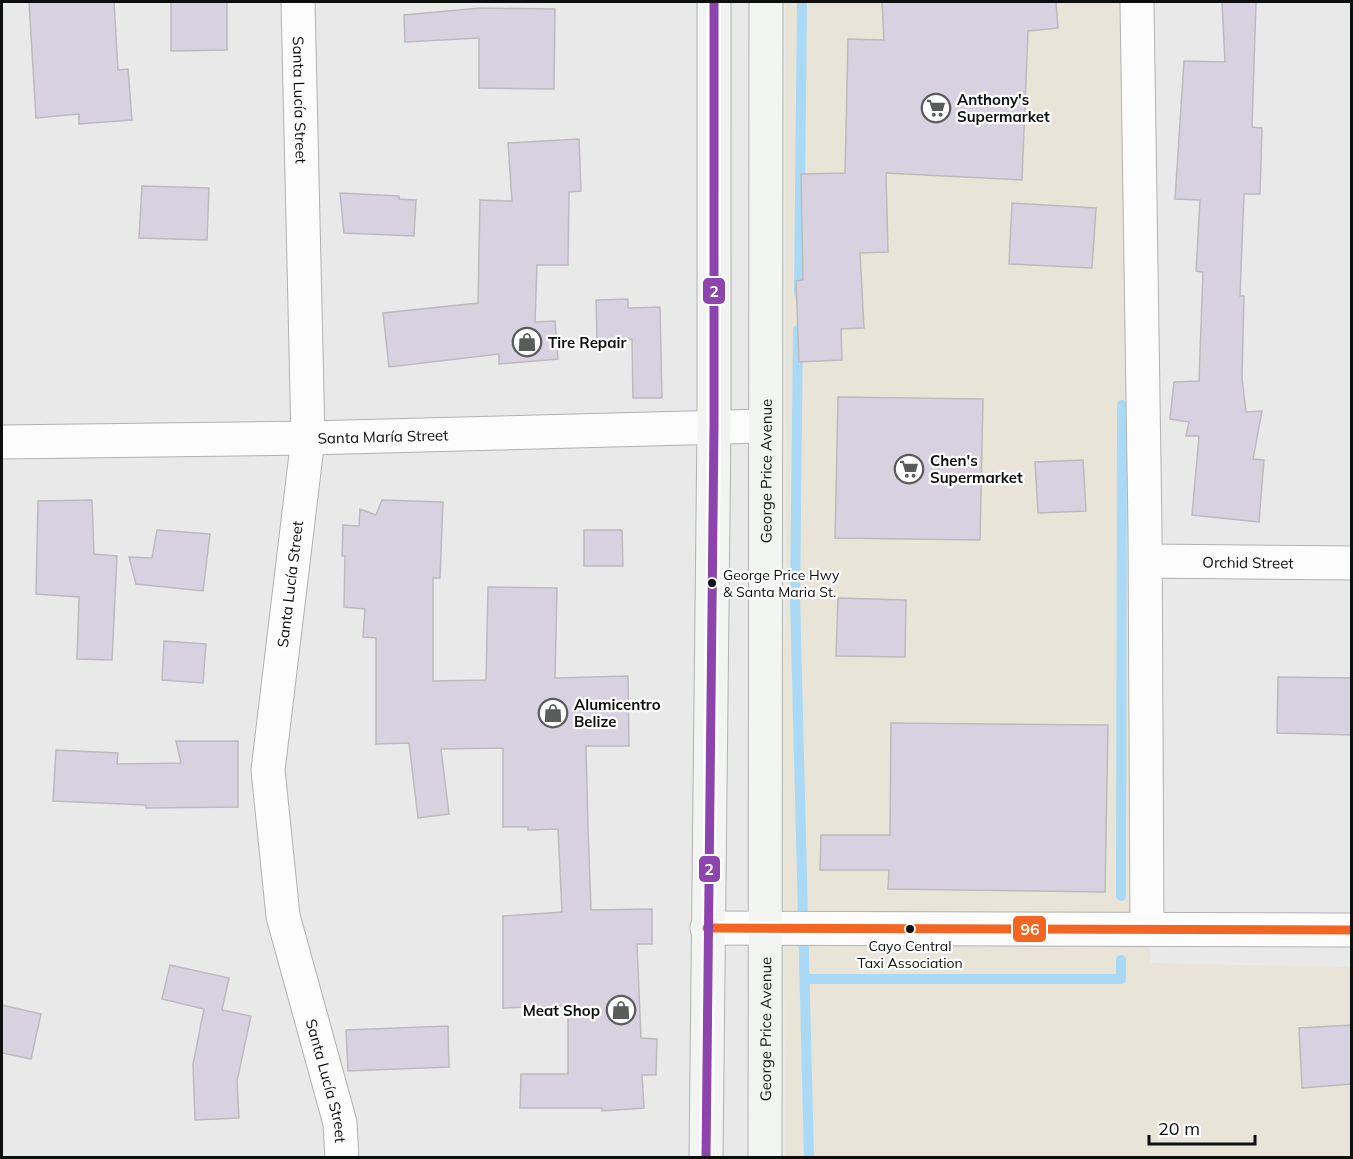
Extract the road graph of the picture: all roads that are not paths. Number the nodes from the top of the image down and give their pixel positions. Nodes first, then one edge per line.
1 (298, 2) edge
2 (714, 2) edge
3 (766, 2) edge
4 (1137, 2) edge
5 (714, 426) junction
6 (765, 426) junction
7 (308, 438) junction
8 (2, 442) edge
9 (1146, 561) junction
10 (1352, 563) edge
11 (707, 928) junction
12 (1147, 928) junction
13 (765, 929) junction
14 (1352, 930) edge
15 (342, 1158) edge
16 (706, 1158) edge
17 (765, 1158) edge

1 - 7 street, Santa Lucía Street
2 - 5 main road
3 - 6 main road, George Price Avenue
4 - 9 street
5 - 6 street, Santa María Street
5 - 7 street, Santa María Street
5 - 11 main road
6 - 13 main road, George Price Avenue
7 - 8 street, Santa María Street
7 - 15 street, Santa Lucía Street
9 - 10 street, Orchid Street
9 - 12 street
11 - 13 street
11 - 16 main road
12 - 13 street
12 - 14 street
13 - 17 main road, George Price Avenue

